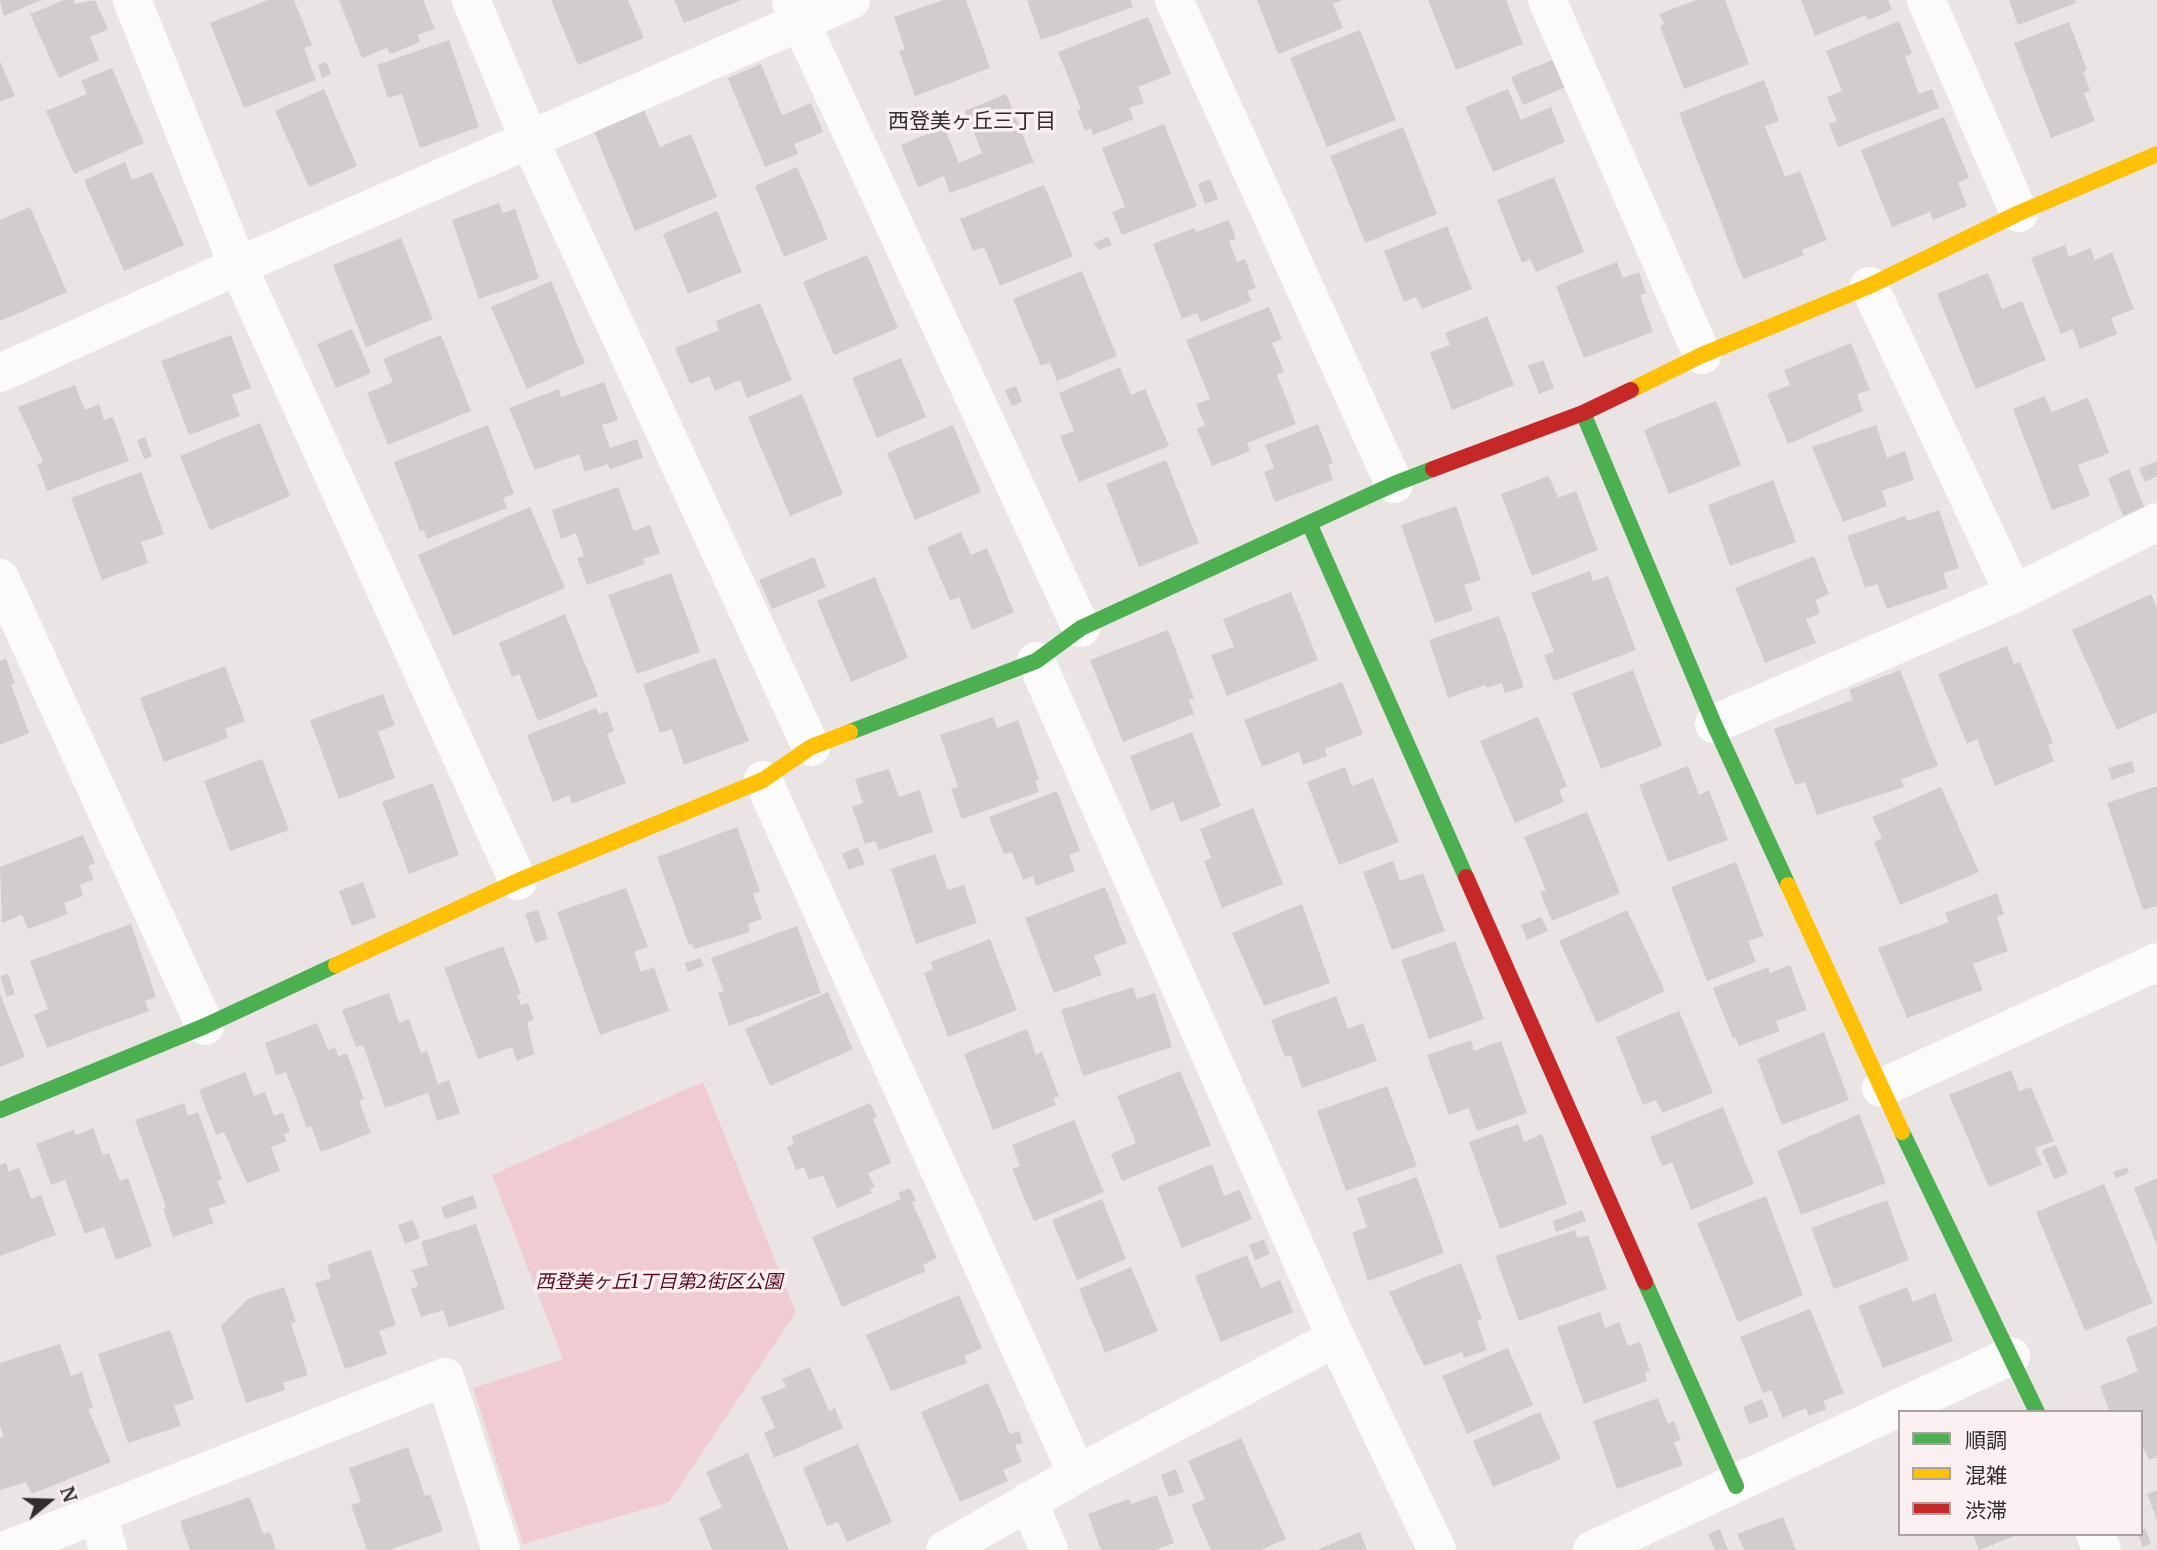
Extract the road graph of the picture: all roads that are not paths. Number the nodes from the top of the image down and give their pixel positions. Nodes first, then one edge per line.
1 (132, 0) edge
2 (471, 0) edge
3 (851, 0) edge
4 (1174, 0) edge
5 (1547, 0) edge
6 (1926, 0) edge
7 (795, 12) edge
8 (529, 139) junction
9 (2157, 154) edge
10 (2019, 213) junction
11 (238, 266) junction
12 (1869, 286) junction
13 (1702, 355) junction
14 (0, 373) edge
15 (1583, 413) junction
16 (1394, 484) junction
17 (2157, 522) edge
18 (1309, 523) junction
19 (0, 578) edge
20 (2014, 594) junction
21 (1082, 628) junction
22 (1036, 661) junction
23 (1714, 724) junction
24 (811, 747) junction
25 (763, 780) junction
26 (518, 881) junction
27 (2157, 962) edge
28 (205, 1026) junction
29 (1881, 1088) junction
30 (0, 1110) edge
31 (1336, 1338) junction
32 (2011, 1356) junction
33 (2036, 1410) edge
34 (1077, 1474) junction
35 (1736, 1486) junction
36 (1028, 1501) junction
37 (98, 1514) junction
38 (6, 1550) edge
39 (108, 1550) edge
40 (501, 1550) edge
41 (945, 1550) edge
42 (1049, 1550) edge
43 (1437, 1550) edge
44 (1592, 1550) edge

1 - 11 street
2 - 8 street
3 - 7 street
4 - 16 street
5 - 13 street
6 - 10 street
7 - 8 street
7 - 21 street
8 - 11 street
8 - 24 street
9 - 10 street
10 - 12 street
11 - 14 street
11 - 26 street
12 - 13 street
12 - 20 street
13 - 15 street
15 - 16 street
15 - 23 street
16 - 18 street
17 - 20 street
18 - 21 street
18 - 35 street
19 - 28 street
20 - 23 street
21 - 22 street
22 - 24 street
22 - 31 street
23 - 29 street
24 - 25 street
25 - 26 street
25 - 34 street
26 - 28 street
27 - 29 street
28 - 30 street
29 - 32 street
31 - 34 street
31 - 43 street
32 - 33 street
32 - 35 street
34 - 36 street
35 - 44 street
36 - 41 street
36 - 42 street
37 - 38 street
37 - 39 street
37 - 40 street

